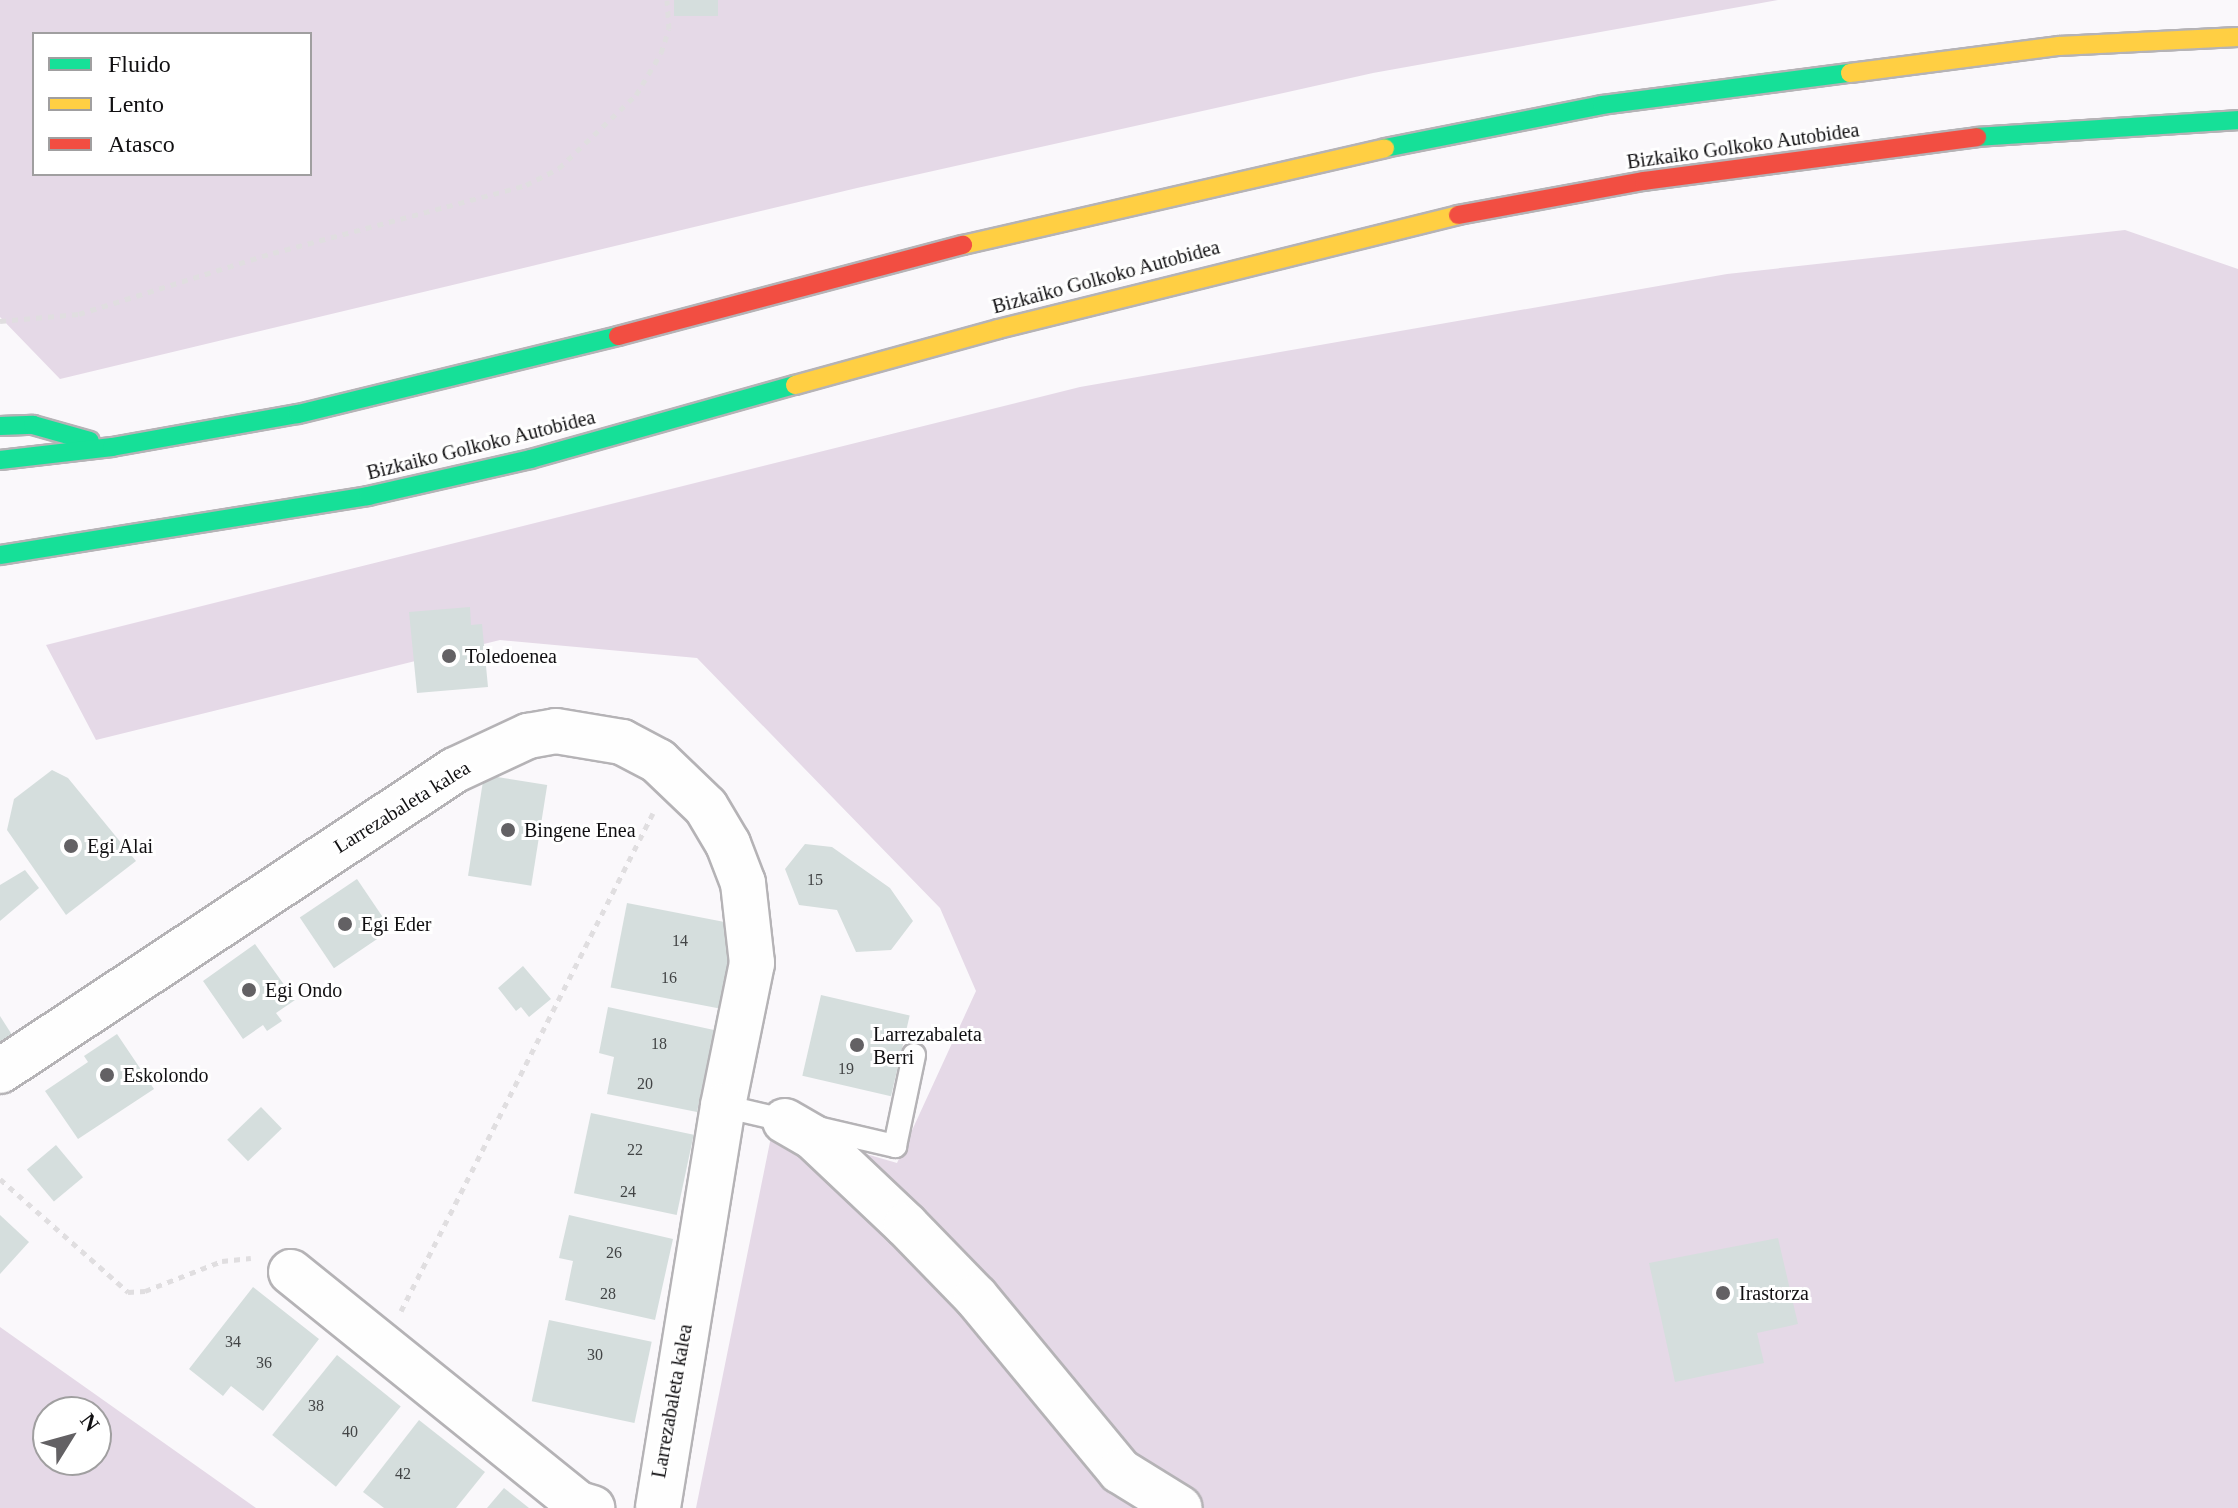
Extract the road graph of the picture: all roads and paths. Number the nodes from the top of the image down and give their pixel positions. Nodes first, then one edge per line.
1 (667, 0) edge
2 (2238, 37) edge
3 (2238, 120) edge
4 (0, 321) edge
5 (0, 426) edge
6 (112, 447) junction
7 (0, 460) edge
8 (0, 555) edge
9 (673, 772) junction
10 (914, 1055) dead end
11 (0, 1071) edge
12 (723, 1106) junction
13 (785, 1121) junction
14 (0, 1179) edge
15 (291, 1272) joint
16 (383, 1346) junction
17 (650, 1504) edge
18 (592, 1508) edge
19 (1180, 1508) edge

1 - 4 path
2 - 6 highway
3 - 8 highway, Bizkaiko Golkoko Autobidea
5 - 6 highway
6 - 7 highway
9 - 11 street, Larrezabaleta kalea
9 - 12 street, Larrezabaleta kalea
9 - 16 path
10 - 13 lane
12 - 13 lane
12 - 17 street, Larrezabaleta kalea
13 - 19 street
14 - 15 path
15 - 16 street
16 - 18 street

